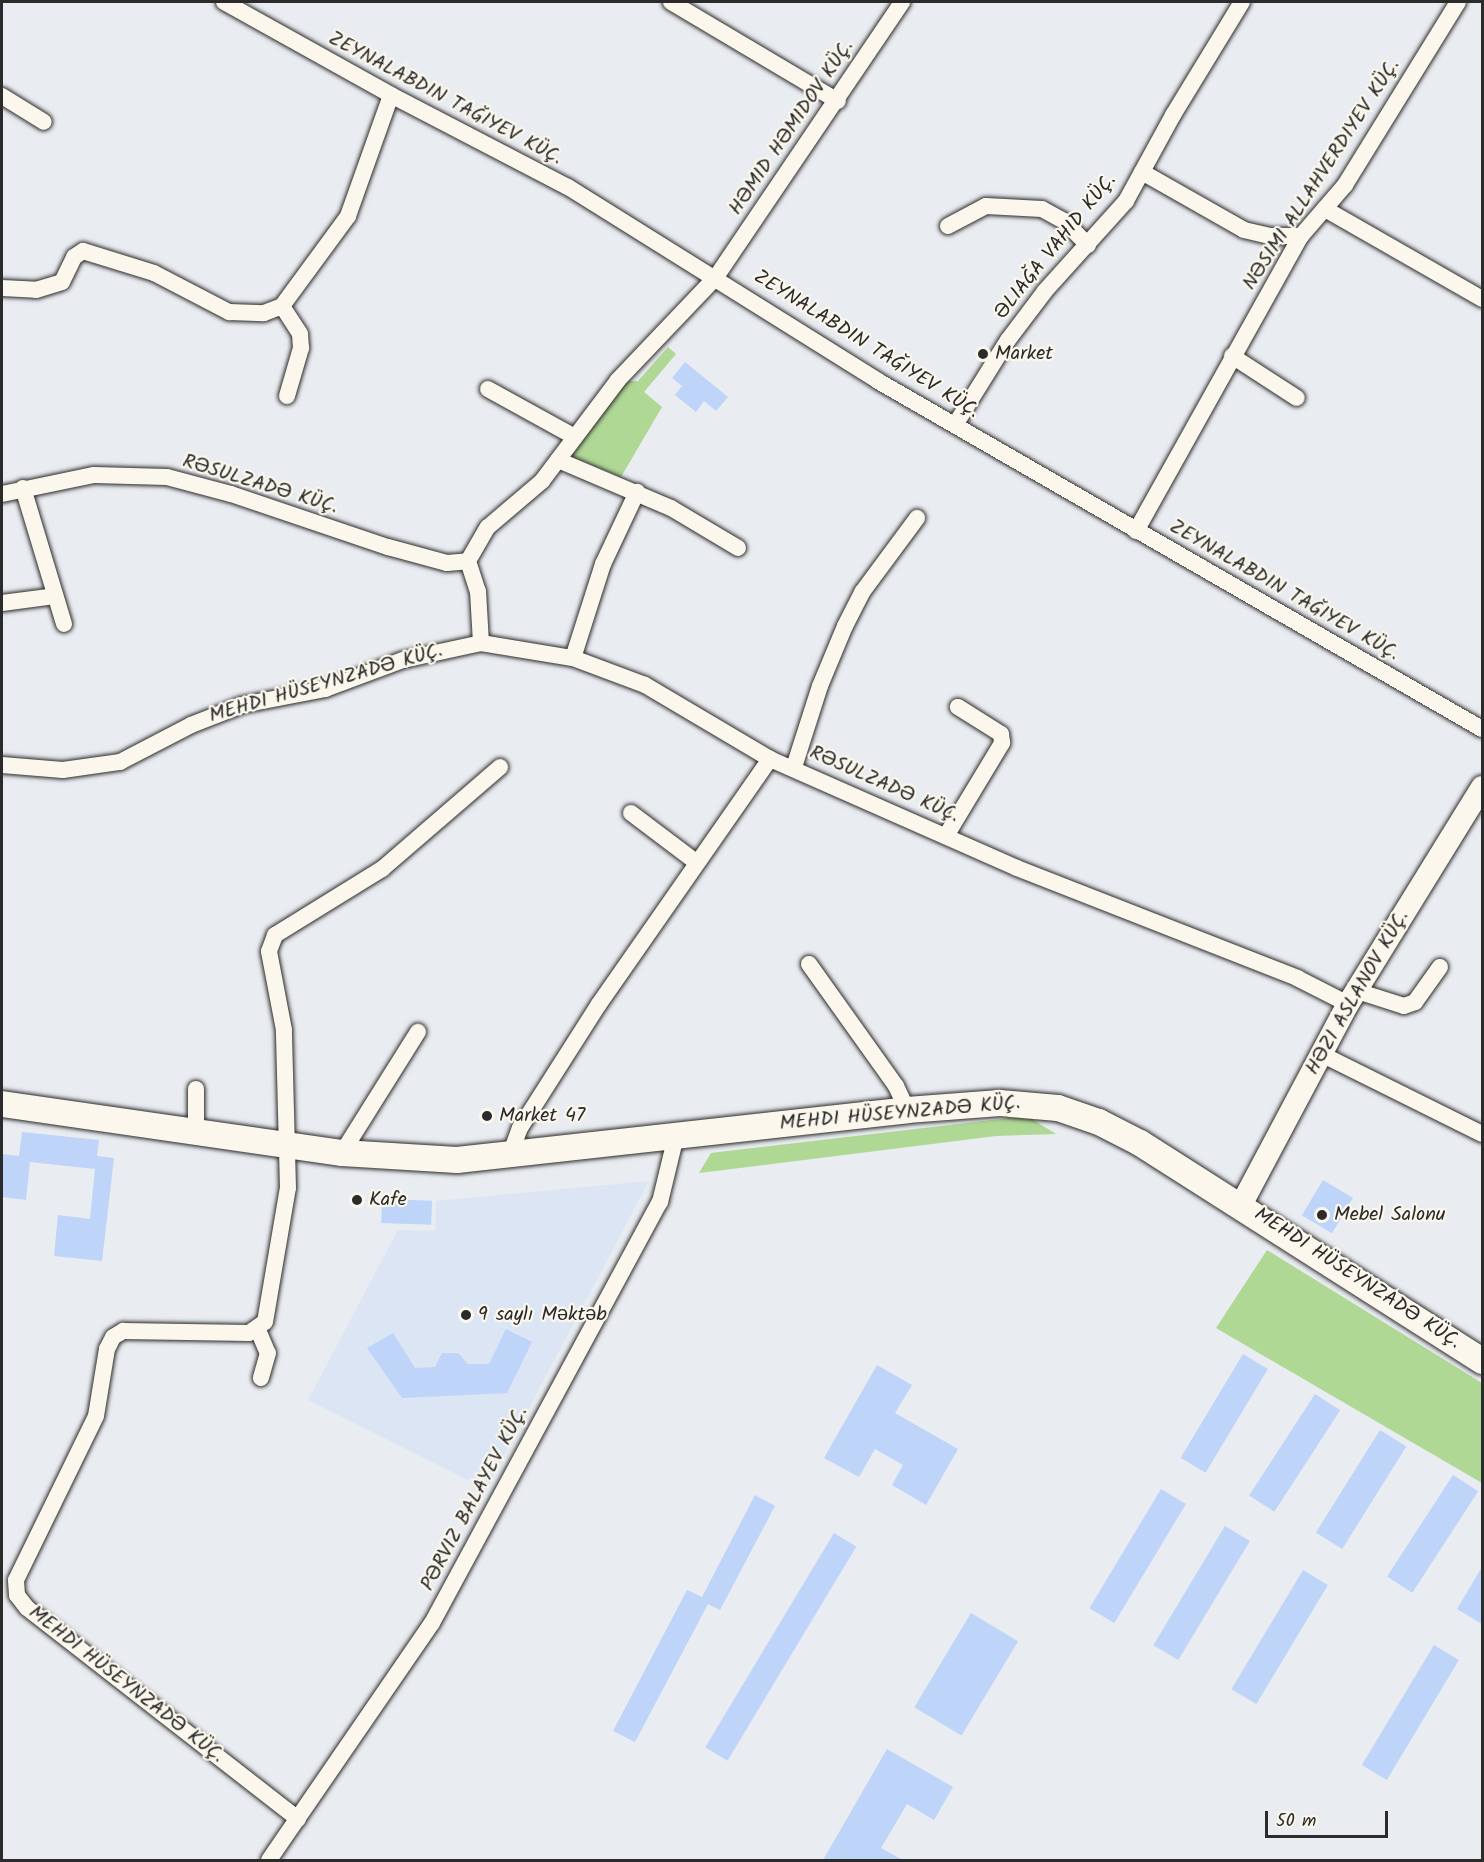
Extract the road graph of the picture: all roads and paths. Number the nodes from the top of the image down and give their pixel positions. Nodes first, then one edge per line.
1 (224, 2) edge
2 (671, 2) edge
3 (902, 2) edge
4 (1242, 2) edge
5 (1458, 2) edge
6 (391, 95) junction
7 (2, 96) edge
8 (837, 101) junction
9 (44, 122) dead end
10 (1142, 172) junction
11 (1325, 209) junction
12 (948, 226) dead end
13 (1301, 237) junction
14 (1088, 245) junction
15 (716, 277) junction
16 (2, 288) edge
17 (1482, 298) edge
18 (282, 306) junction
19 (1232, 356) junction
20 (488, 389) dead end
21 (287, 396) dead end
22 (1297, 398) dead end
23 (955, 425) junction
24 (575, 437) junction
25 (558, 460) junction
26 (23, 488) junction
27 (637, 492) junction
28 (2, 494) edge
29 (917, 518) dead end
30 (1136, 531) junction
31 (738, 548) dead end
32 (468, 561) junction
33 (55, 596) junction
34 (2, 603) edge
35 (63, 624) dead end
36 (481, 643) junction
37 (573, 658) junction
38 (958, 707) dead end
39 (1482, 729) edge
40 (770, 759) junction
41 (2, 765) edge
42 (500, 767) dead end
43 (794, 767) junction
44 (1482, 787) edge
45 (631, 813) dead end
46 (946, 836) junction
47 (696, 862) junction
48 (809, 964) dead end
49 (1440, 968) dead end
50 (1352, 997) junction
51 (418, 1032) dead end
52 (1321, 1054) junction
53 (196, 1089) dead end
54 (2, 1104) edge
55 (907, 1110) junction
56 (196, 1132) junction
57 (1482, 1134) edge
58 (676, 1136) junction
59 (286, 1145) junction
60 (342, 1154) junction
61 (510, 1155) junction
62 (1241, 1205) junction
63 (258, 1330) junction
64 (1482, 1361) edge
65 (261, 1378) dead end
66 (298, 1819) junction
67 (269, 1860) edge

1 - 6 street
2 - 8 street
3 - 8 street, HƏMID HƏMIDOV KÜÇ.
4 - 10 street, ƏLIAĞA VAHID KÜÇ.
5 - 11 street, NƏSIMI ALLAHVERDIYEV KÜÇ.
6 - 15 street
6 - 18 street
7 - 9 street
8 - 15 street, HƏMID HƏMIDOV KÜÇ.
10 - 13 street
10 - 14 street, ƏLIAĞA VAHID KÜÇ.
11 - 13 street, NƏSIMI ALLAHVERDIYEV KÜÇ.
11 - 17 street
12 - 14 street
13 - 19 street, NƏSIMI ALLAHVERDIYEV KÜÇ.
14 - 23 street, ƏLIAĞA VAHID KÜÇ.
15 - 23 street
15 - 24 street
16 - 18 street
18 - 21 street
19 - 22 street
19 - 30 street, NƏSIMI ALLAHVERDIYEV KÜÇ.
20 - 24 street
23 - 30 street
24 - 25 street
25 - 27 street
25 - 32 street
26 - 28 street, RƏSULZADƏ KÜÇ.
26 - 32 street, RƏSULZADƏ KÜÇ.
26 - 33 street
27 - 31 street
27 - 37 street
29 - 43 street
30 - 39 street
32 - 36 street
33 - 34 street
33 - 35 street
36 - 37 street, RƏSULZADƏ KÜÇ.
36 - 41 street, MEHDI HÜSEYNZADƏ KÜÇ.
37 - 40 street, RƏSULZADƏ KÜÇ.
38 - 46 street
40 - 43 street, RƏSULZADƏ KÜÇ.
40 - 47 street
42 - 59 street
43 - 46 street, RƏSULZADƏ KÜÇ.
44 - 50 main road, HƏZI ASLANOV KÜÇ.
45 - 47 street
46 - 50 street, RƏSULZADƏ KÜÇ.
47 - 61 street
48 - 55 street
49 - 50 street, RƏSULZADƏ KÜÇ.
50 - 52 main road, HƏZI ASLANOV KÜÇ.
51 - 60 street
52 - 57 street
52 - 62 main road, HƏZI ASLANOV KÜÇ.
53 - 56 street
54 - 56 main road, MEHDI HÜSEYNZADƏ KÜÇ.
55 - 58 main road, MEHDI HÜSEYNZADƏ KÜÇ.
55 - 62 main road, MEHDI HÜSEYNZADƏ KÜÇ.
56 - 59 main road, MEHDI HÜSEYNZADƏ KÜÇ.
58 - 61 main road, MEHDI HÜSEYNZADƏ KÜÇ.
58 - 66 street, PƏRVIZ BALAYEV KÜÇ.
59 - 60 main road, MEHDI HÜSEYNZADƏ KÜÇ.
59 - 63 street
60 - 61 main road, MEHDI HÜSEYNZADƏ KÜÇ.
62 - 64 main road, MEHDI HÜSEYNZADƏ KÜÇ.
63 - 65 street
63 - 66 street, MEHDI HÜSEYNZADƏ KÜÇ.
66 - 67 street, PƏRVIZ BALAYEV KÜÇ.

